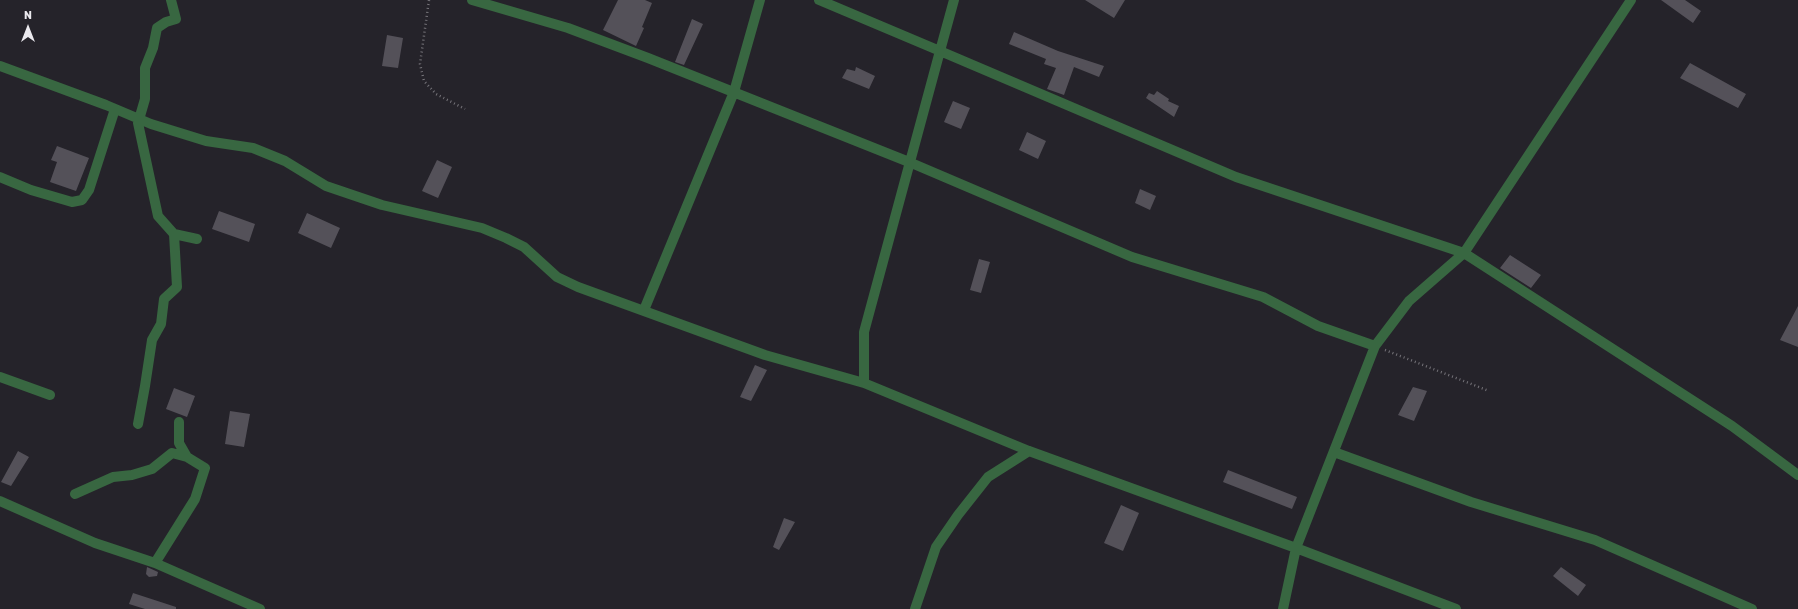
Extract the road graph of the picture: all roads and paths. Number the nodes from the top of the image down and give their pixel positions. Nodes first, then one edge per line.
1 (172, 0) edge
2 (429, 0) edge
3 (472, 0) edge
4 (760, 0) edge
5 (818, 0) edge
6 (954, 0) edge
7 (1630, 0) edge
8 (940, 51) junction
9 (0, 66) edge
10 (734, 92) junction
11 (115, 109) junction
12 (465, 109) dead end
13 (139, 119) junction
14 (909, 162) junction
15 (0, 178) edge
16 (174, 234) junction
17 (197, 239) dead end
18 (1464, 253) junction
19 (644, 310) junction
20 (1375, 346) junction
21 (0, 377) edge
22 (864, 383) junction
23 (1489, 391) dead end
24 (50, 395) dead end
25 (179, 422) dead end
26 (138, 424) dead end
27 (1029, 451) junction
28 (1334, 452) junction
29 (187, 457) junction
30 (1798, 475) edge
31 (75, 494) dead end
32 (0, 501) edge
33 (1296, 548) junction
34 (155, 563) junction
35 (260, 609) edge
36 (915, 609) edge
37 (1283, 609) edge
38 (1456, 609) edge
39 (1752, 609) edge

1 - 13 street
2 - 12 path
3 - 10 street
4 - 10 street
5 - 8 street
6 - 8 street
7 - 18 street
8 - 14 street
8 - 18 street
9 - 11 street
10 - 14 street
10 - 19 street
11 - 13 street
11 - 15 street
13 - 16 street
13 - 19 street
14 - 20 street
14 - 22 street
16 - 17 street
16 - 26 street
18 - 20 street
18 - 30 street
19 - 22 street
20 - 23 path
20 - 28 street
21 - 24 street
22 - 27 street
25 - 29 street
27 - 33 street
27 - 36 street
28 - 33 street
28 - 39 street
29 - 31 street
29 - 34 street
32 - 34 street
33 - 37 street
33 - 38 street
34 - 35 street

